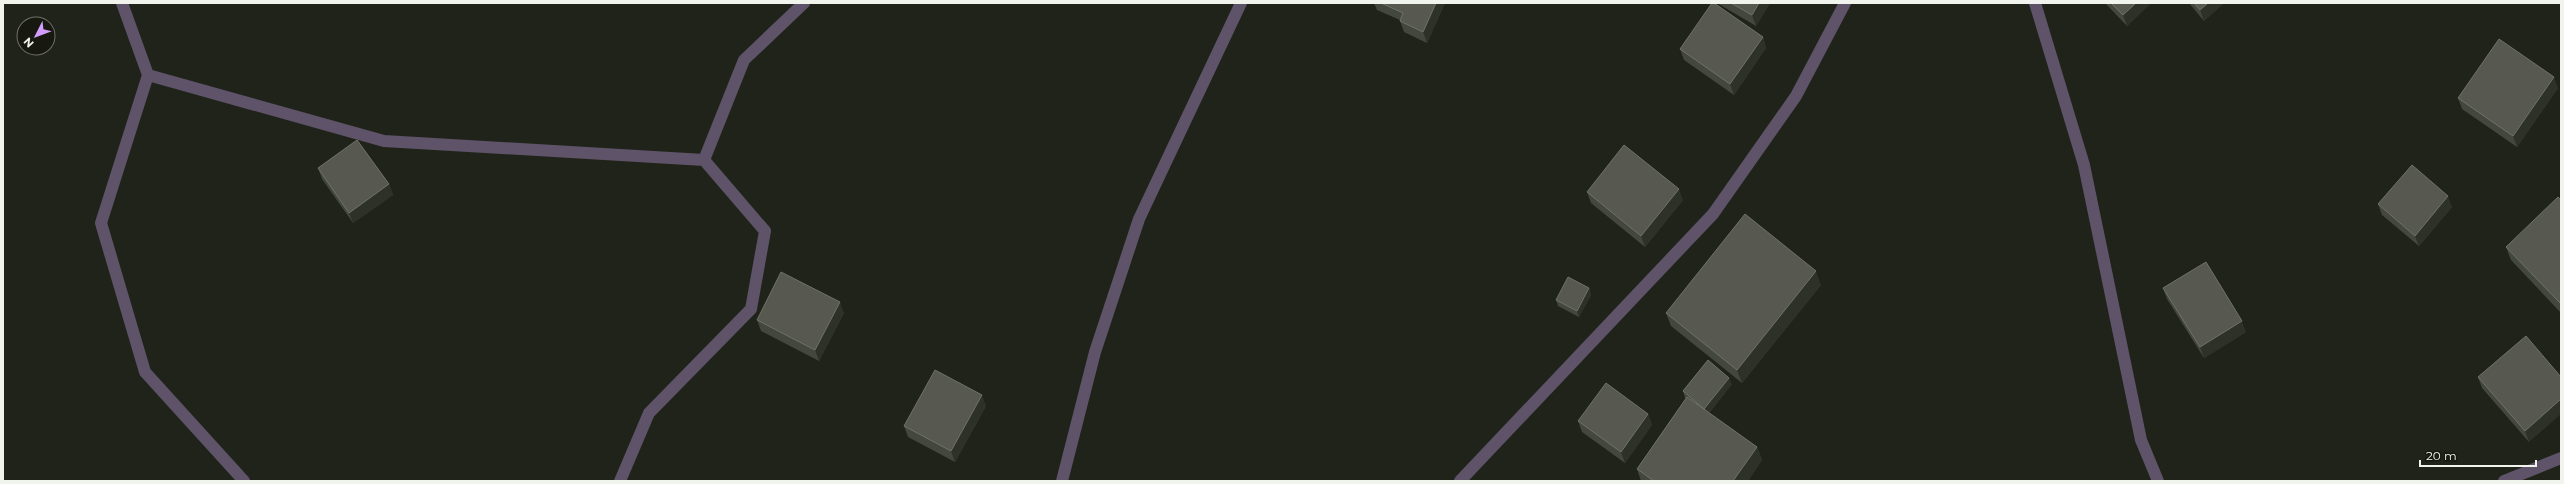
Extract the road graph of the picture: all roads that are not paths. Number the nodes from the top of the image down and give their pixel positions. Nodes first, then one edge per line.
1 (122, 3) edge
2 (804, 3) edge
3 (1241, 3) edge
4 (1845, 3) edge
5 (2035, 3) edge
6 (148, 75) junction
7 (704, 160) junction
8 (2561, 458) edge
9 (244, 481) edge
10 (620, 481) edge
11 (1062, 481) edge
12 (1460, 481) edge
13 (2158, 481) edge
14 (2504, 481) edge

1 - 6 street
2 - 7 street
3 - 11 street
4 - 12 street
5 - 13 street
6 - 7 street
6 - 9 street
7 - 10 street
8 - 14 street

